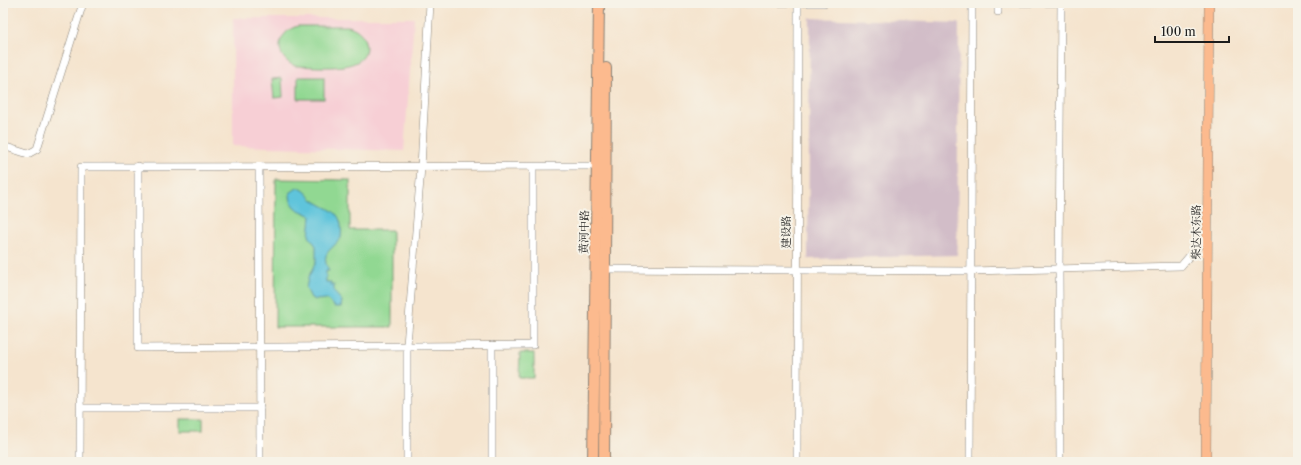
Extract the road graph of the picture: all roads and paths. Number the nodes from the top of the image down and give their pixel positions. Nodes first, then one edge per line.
1 (430, 3) edge
2 (599, 3) edge
3 (606, 3) edge
4 (781, 3) edge
5 (798, 3) edge
6 (824, 3) edge
7 (972, 3) edge
8 (998, 3) edge
9 (1020, 3) edge
10 (1060, 3) edge
11 (1077, 3) edge
12 (1202, 3) edge
13 (1209, 3) edge
14 (83, 6) edge
15 (998, 12) dead end
16 (3, 146) edge
17 (138, 166) junction
18 (259, 166) junction
19 (598, 166) junction
20 (533, 167) junction
21 (421, 168) junction
22 (1203, 240) junction
23 (600, 269) junction
24 (1059, 269) junction
25 (797, 270) junction
26 (969, 271) junction
27 (407, 345) junction
28 (492, 345) junction
29 (260, 347) junction
30 (81, 408) junction
31 (260, 408) junction
32 (80, 462) edge
33 (260, 462) edge
34 (407, 462) edge
35 (492, 462) edge
36 (593, 462) edge
37 (604, 462) edge
38 (797, 462) edge
39 (970, 462) edge
40 (1060, 462) edge
41 (1202, 462) edge
42 (1206, 462) edge

1 - 21 street
2 - 19 highway, 黄河中路
3 - 23 highway, 黄河中路
4 - 5 street
5 - 6 street
5 - 25 street, 建设路
7 - 26 street
8 - 15 street
9 - 10 street
10 - 11 street
10 - 24 street
12 - 22 main road, 柴达木东路
13 - 42 main road, 柴达木东路
14 - 16 street
17 - 18 street
17 - 29 street
17 - 30 street
18 - 21 street
18 - 29 street
19 - 20 street
19 - 23 highway, 黄河中路
20 - 21 street
20 - 28 street
21 - 27 street
22 - 24 street
22 - 41 main road, 柴达木东路
23 - 25 street
23 - 36 highway, 黄河中路
23 - 37 highway, 黄河中路
24 - 26 street
24 - 40 street
25 - 26 street
25 - 38 street, 建设路
26 - 39 street
27 - 28 street
27 - 29 street
27 - 34 street
28 - 35 street
29 - 31 street
30 - 31 street
30 - 32 street
31 - 33 street

